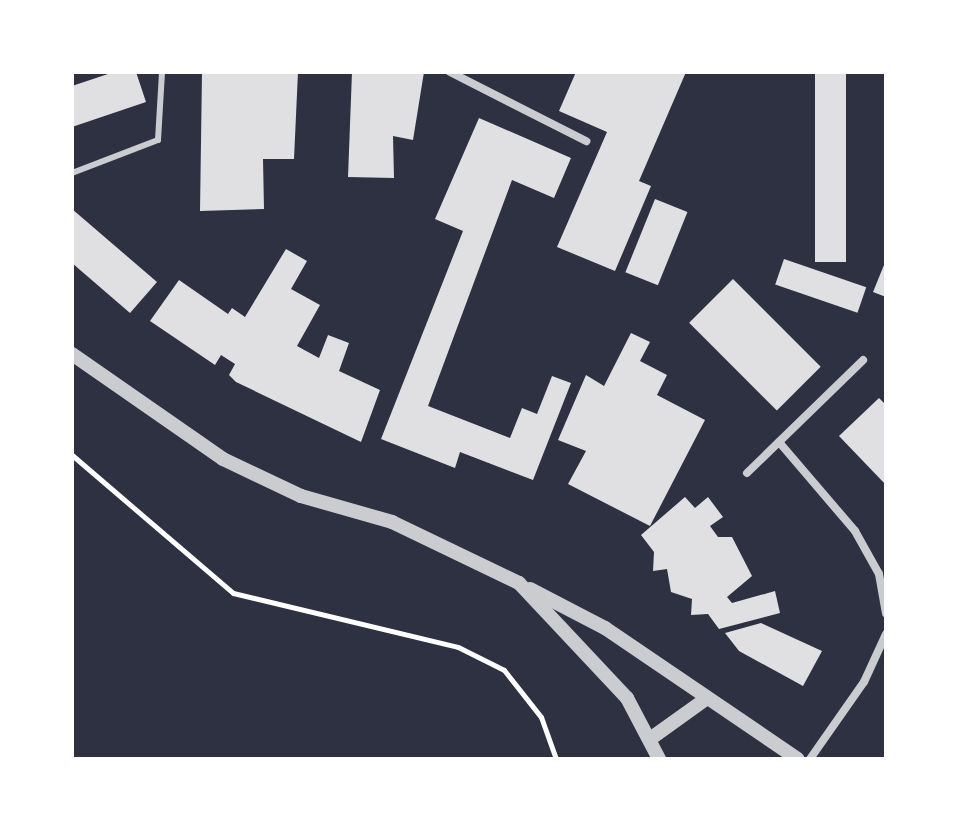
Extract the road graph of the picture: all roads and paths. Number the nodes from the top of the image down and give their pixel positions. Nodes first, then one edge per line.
1 (162, 72) edge
2 (450, 72) edge
3 (586, 141) dead end
4 (72, 173) edge
5 (72, 354) edge
6 (863, 360) dead end
7 (779, 442) junction
8 (72, 455) edge
9 (747, 473) dead end
10 (519, 583) junction
11 (886, 613) edge
12 (886, 634) edge
13 (703, 701) junction
14 (650, 739) junction
15 (556, 759) edge
16 (659, 759) edge
17 (798, 759) edge
18 (810, 759) edge

1 - 4 lane
2 - 3 street
5 - 10 street
6 - 7 street
7 - 9 street
7 - 11 street
8 - 15 path
10 - 13 street
10 - 14 street
12 - 18 street
13 - 14 street
13 - 17 street
14 - 16 street

